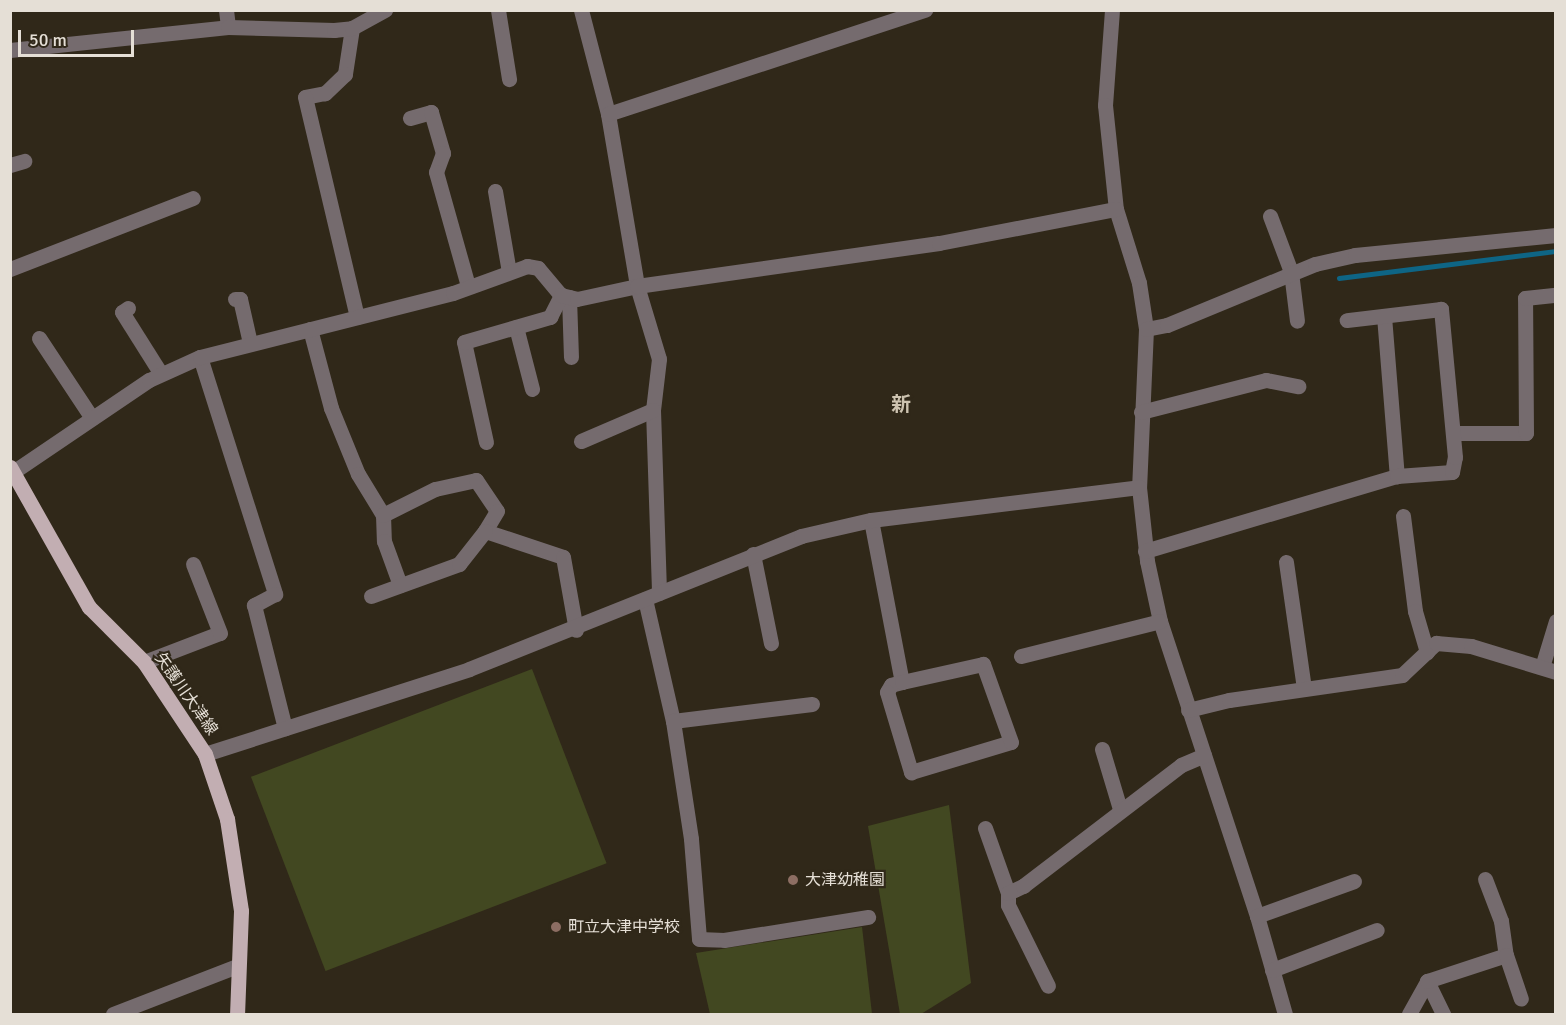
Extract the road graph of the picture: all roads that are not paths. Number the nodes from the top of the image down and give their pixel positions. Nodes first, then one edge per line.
1 (226, 10) edge
2 (385, 10) edge
3 (498, 10) edge
4 (581, 10) edge
5 (925, 10) edge
6 (1112, 10) edge
7 (228, 27) junction
8 (351, 28) junction
9 (10, 50) edge
10 (509, 79) dead end
11 (608, 114) junction
12 (410, 118) dead end
13 (495, 191) dead end
14 (193, 198) dead end
15 (1116, 209) junction
16 (1270, 216) dead end
17 (1556, 235) edge
18 (10, 269) edge
19 (509, 272) junction
20 (1291, 272) junction
21 (468, 286) junction
22 (637, 286) junction
23 (1556, 294) edge
24 (565, 296) junction
25 (235, 299) dead end
26 (128, 308) dead end
27 (1384, 316) junction
28 (357, 317) junction
29 (1347, 320) dead end
30 (1297, 321) dead end
31 (516, 327) junction
32 (310, 329) junction
33 (1146, 329) junction
34 (39, 338) dead end
35 (250, 343) junction
36 (200, 357) junction
37 (571, 357) dead end
38 (161, 374) junction
39 (1298, 386) dead end
40 (532, 389) dead end
41 (653, 410) junction
42 (1141, 412) junction
43 (92, 418) junction
44 (1453, 433) junction
45 (581, 441) dead end
46 (486, 442) dead end
47 (12, 469) edge
48 (1397, 476) junction
49 (1139, 487) junction
50 (383, 515) junction
51 (1403, 516) dead end
52 (871, 520) junction
53 (485, 531) junction
54 (1145, 551) junction
55 (753, 554) junction
56 (1286, 562) dead end
57 (193, 564) dead end
58 (400, 585) junction
59 (371, 596) dead end
60 (652, 596) junction
61 (1160, 621) junction
62 (1556, 621) edge
63 (576, 630) junction
64 (771, 643) dead end
65 (1426, 652) junction
66 (1021, 656) dead end
67 (144, 662) junction
68 (1549, 669) edge
69 (902, 682) junction
70 (1304, 689) junction
71 (812, 704) dead end
72 (1188, 710) junction
73 (673, 721) junction
74 (285, 728) junction
75 (1102, 749) dead end
76 (205, 754) junction
77 (1204, 755) junction
78 (1120, 809) junction
79 (985, 828) dead end
80 (1485, 879) dead end
81 (1354, 881) dead end
82 (1008, 893) junction
83 (1257, 916) junction
84 (868, 917) dead end
85 (1377, 930) dead end
86 (1506, 955) junction
87 (237, 966) junction
88 (1272, 970) junction
89 (1427, 981) junction
90 (1048, 986) dead end
91 (1521, 999) dead end
92 (113, 1014) edge
93 (237, 1014) edge
94 (1285, 1014) edge
95 (1409, 1014) edge
96 (1443, 1014) edge

1 - 7 street
2 - 8 street
3 - 10 street
4 - 11 street
5 - 11 street
6 - 15 street
7 - 8 street
7 - 9 street
8 - 28 street
11 - 22 street
12 - 21 street
13 - 19 street
14 - 18 street
15 - 22 street
15 - 33 street
16 - 20 street
17 - 20 street
19 - 21 street
19 - 24 street
20 - 30 street
20 - 33 street
21 - 28 street
22 - 24 street
22 - 41 street
23 - 44 street
24 - 31 street
24 - 37 street
25 - 35 street
26 - 38 street
27 - 29 street
27 - 44 street
27 - 48 street
28 - 32 street
31 - 40 street
31 - 46 street
32 - 35 street
32 - 50 street
33 - 42 street
34 - 43 street
35 - 36 street
36 - 38 street
36 - 74 street
38 - 43 street
39 - 42 street
41 - 45 street
41 - 60 street
42 - 49 street
43 - 47 street
44 - 48 street
47 - 67 main road, 矢護川大津線
48 - 54 street
49 - 52 street
49 - 54 street
50 - 53 street
50 - 58 street
51 - 65 street
52 - 55 street
52 - 69 street
53 - 58 street
53 - 63 street
54 - 61 street
55 - 60 street
55 - 64 street
56 - 70 street
57 - 67 street
58 - 59 street
60 - 63 street
60 - 73 street
61 - 66 street
61 - 72 street
62 - 68 street
63 - 74 street
65 - 68 street
65 - 70 street
67 - 76 main road, 矢護川大津線
69 - 69 street
70 - 72 street
71 - 73 street
72 - 77 street
73 - 84 street
74 - 76 street
75 - 78 street
76 - 87 main road, 矢護川大津線
77 - 78 street
77 - 83 street
78 - 82 street
79 - 82 street
80 - 86 street
81 - 83 street
82 - 90 street
83 - 88 street
85 - 88 street
86 - 89 street
86 - 91 street
87 - 92 street
87 - 93 main road, 矢護川大津線
88 - 94 street
89 - 95 street
89 - 96 street

